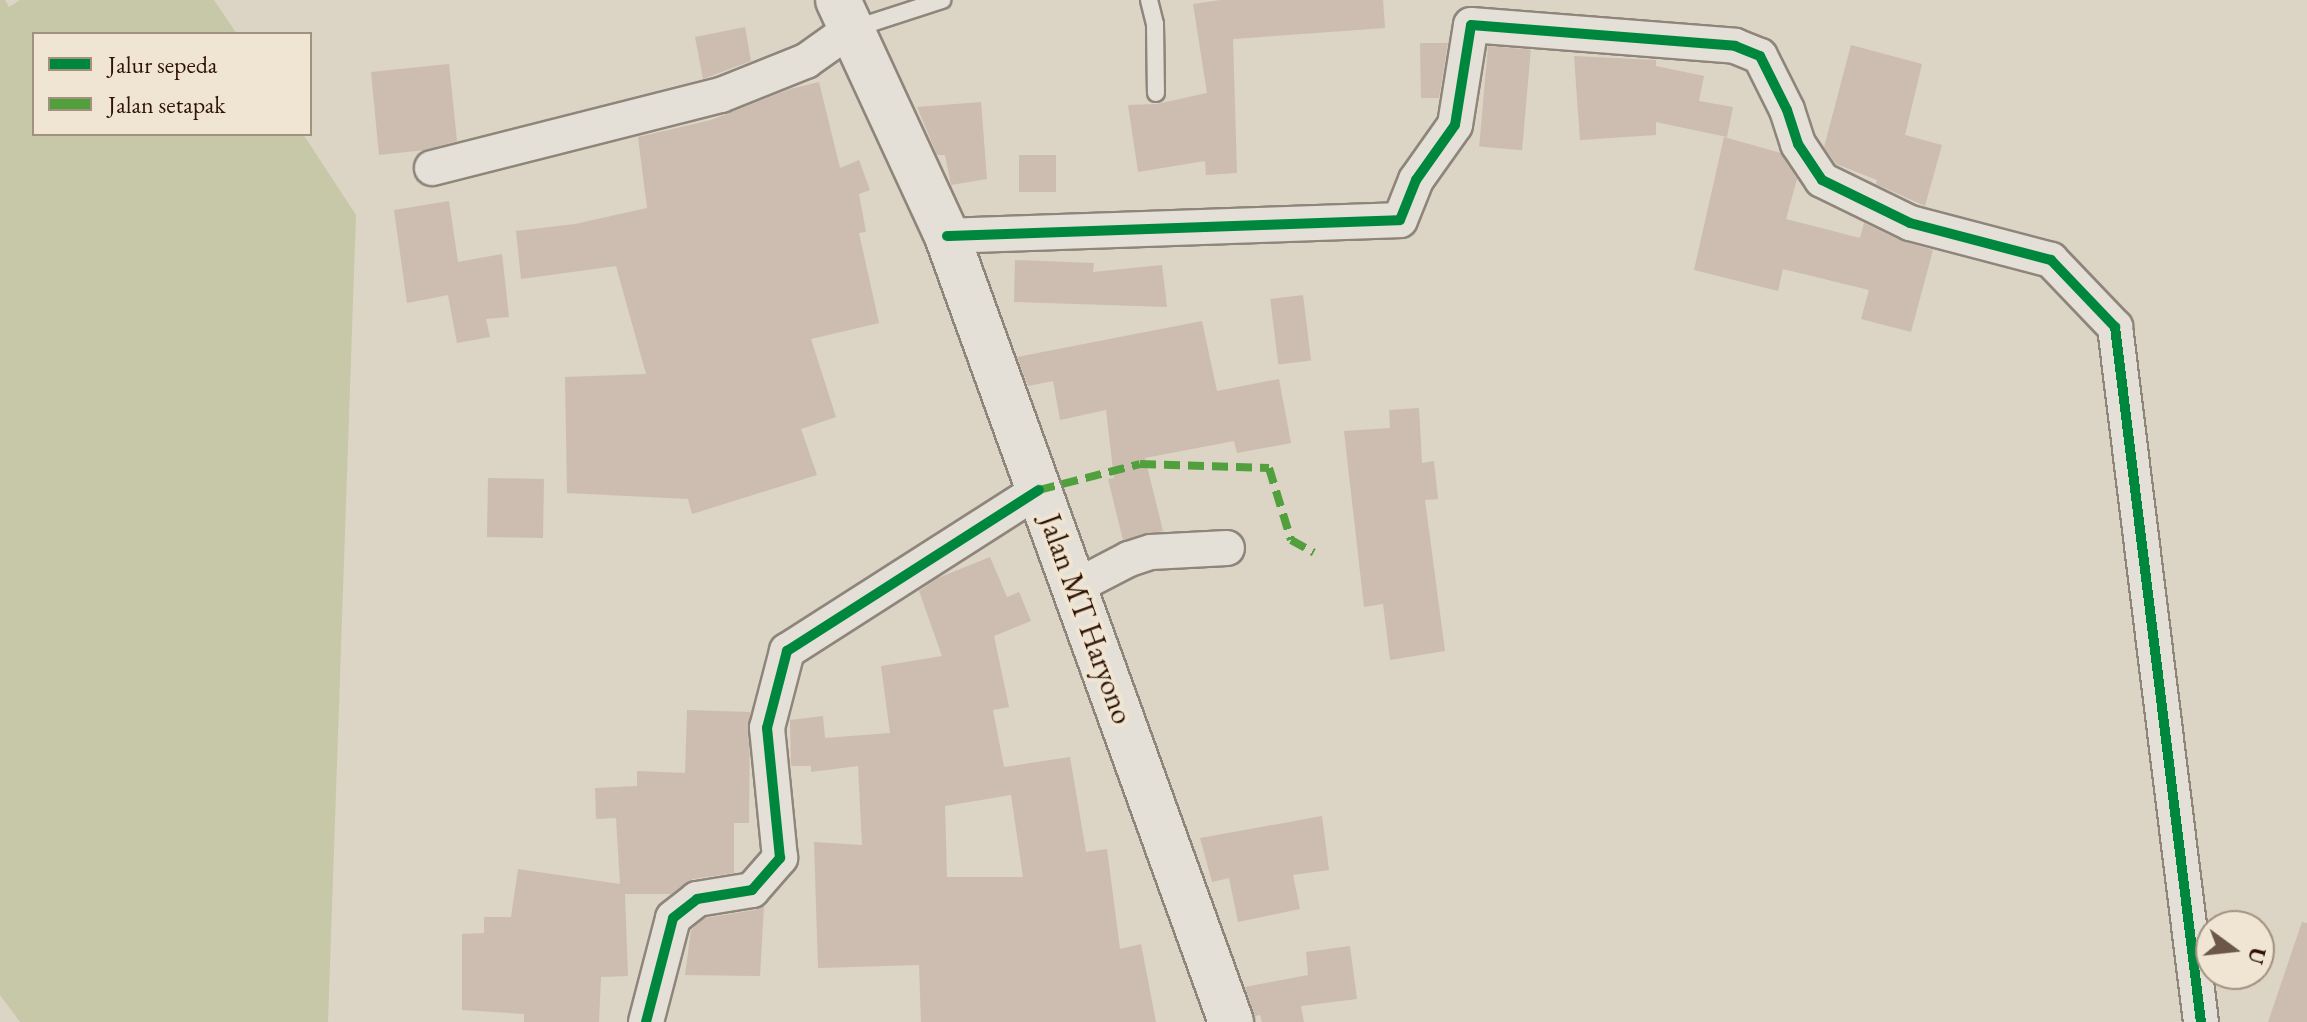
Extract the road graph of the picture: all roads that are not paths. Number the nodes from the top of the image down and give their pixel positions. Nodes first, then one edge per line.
1 (942, 0) edge
2 (1149, 0) edge
3 (844, 15) edge
4 (1156, 93) dead end
5 (432, 168) dead end
6 (947, 236) junction
7 (1039, 490) junction
8 (1227, 548) dead end
9 (1075, 587) junction
10 (646, 1022) edge
11 (1231, 1022) edge
12 (2201, 1022) edge

1 - 3 lane
2 - 4 lane
3 - 5 street
3 - 6 main road, Jalan MT Haryono
6 - 7 main road, Jalan MT Haryono
6 - 12 street
7 - 9 main road, Jalan MT Haryono
7 - 10 street
8 - 9 street
9 - 11 main road, Jalan MT Haryono

